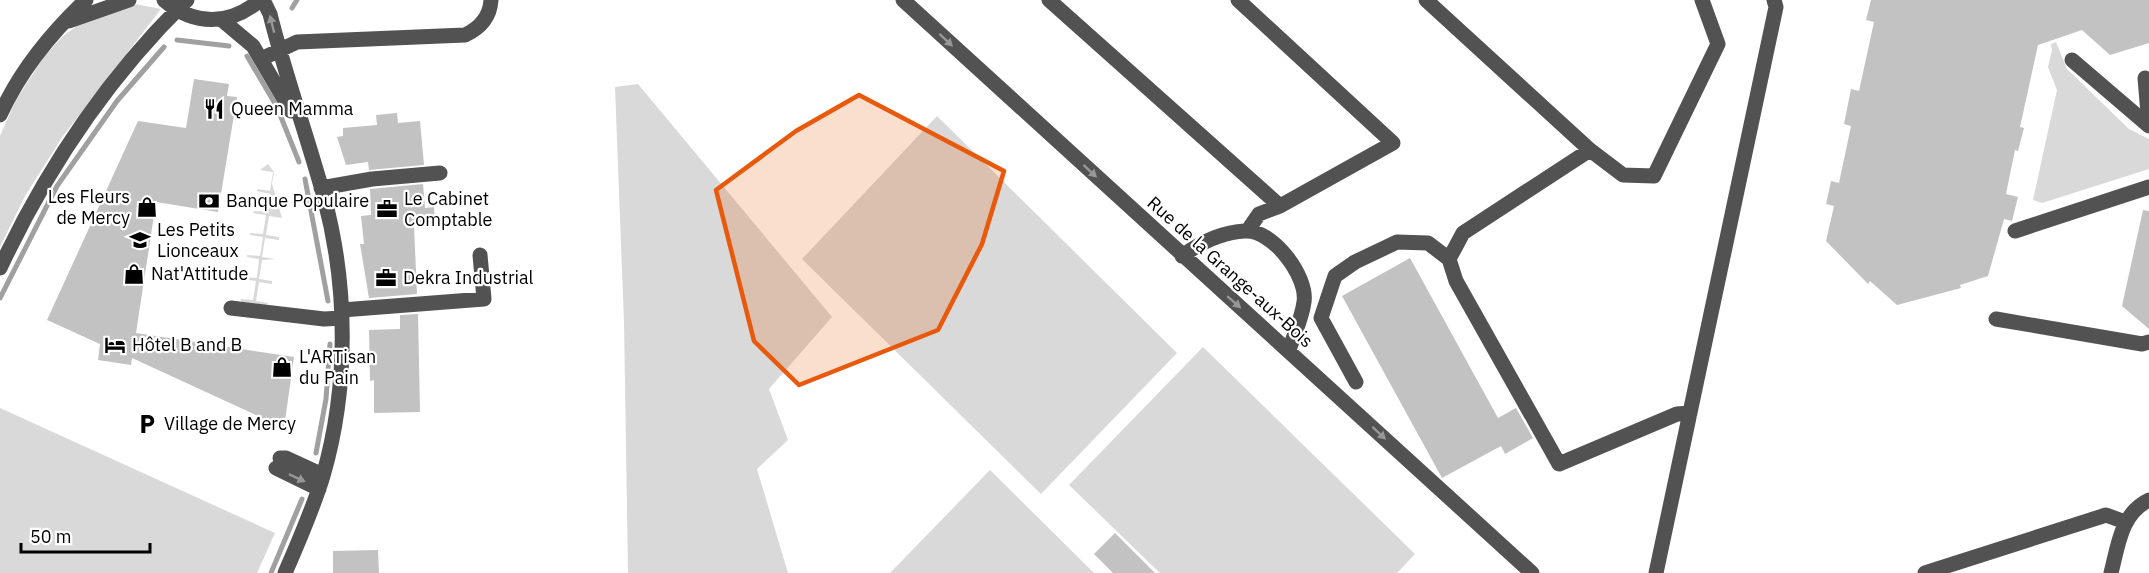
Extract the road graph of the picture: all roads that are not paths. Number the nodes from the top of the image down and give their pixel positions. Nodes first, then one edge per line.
1 (86, 0) edge
2 (129, 0) edge
3 (164, 0) edge
4 (262, 0) edge
5 (491, 0) edge
6 (903, 0) edge
7 (1049, 0) edge
8 (1238, 0) edge
9 (1426, 0) edge
10 (1702, 0) edge
11 (1774, 0) edge
12 (182, 5) edge
13 (222, 20) junction
14 (60, 24) junction
15 (279, 49) junction
16 (261, 59) junction
17 (2072, 60) dead end
18 (2145, 78) dead end
19 (0, 115) edge
20 (2149, 126) edge
21 (307, 140) junction
22 (1590, 150) junction
23 (440, 173) dead end
24 (2149, 187) edge
25 (321, 188) junction
26 (1280, 206) junction
27 (1248, 230) junction
28 (2015, 231) dead end
29 (480, 255) dead end
30 (1182, 256) junction
31 (1449, 259) junction
32 (0, 268) edge
33 (231, 308) dead end
34 (342, 314) junction
35 (1996, 319) dead end
36 (2149, 342) edge
37 (1289, 350) junction
38 (1356, 382) dead end
39 (1690, 413) junction
40 (278, 464) dead end
41 (321, 482) junction
42 (2149, 500) edge
43 (2125, 522) junction
44 (285, 573) edge
45 (1532, 573) edge
46 (1656, 573) edge
47 (1925, 573) edge
48 (2111, 573) edge

1 - 14 street
2 - 14 street
3 - 12 street
4 - 13 street
15 -> 4 street
5 - 15 street
6 -> 30 street, Rue de la Grange-aux-Bois
7 - 26 street
8 - 26 street
9 - 22 street
10 - 22 street
11 - 39 street
12 - 13 street
12 - 32 street
13 - 16 street
14 - 19 street
15 - 16 street
15 - 21 street
16 - 21 street
17 - 20 street
18 - 20 street
21 - 25 street
22 - 31 street
23 - 25 street
24 - 28 street
25 - 34 street
26 - 27 street
27 - 30 street
27 - 37 street
29 - 34 street
30 -> 37 street, Rue de la Grange-aux-Bois
31 - 38 street
31 - 39 street
33 - 34 street
34 - 41 street
35 - 36 street
37 -> 45 street, Rue de la Grange-aux-Bois
39 - 46 street
40 - 41 street
41 - 44 street
42 - 43 street
43 - 47 street
43 - 48 street

